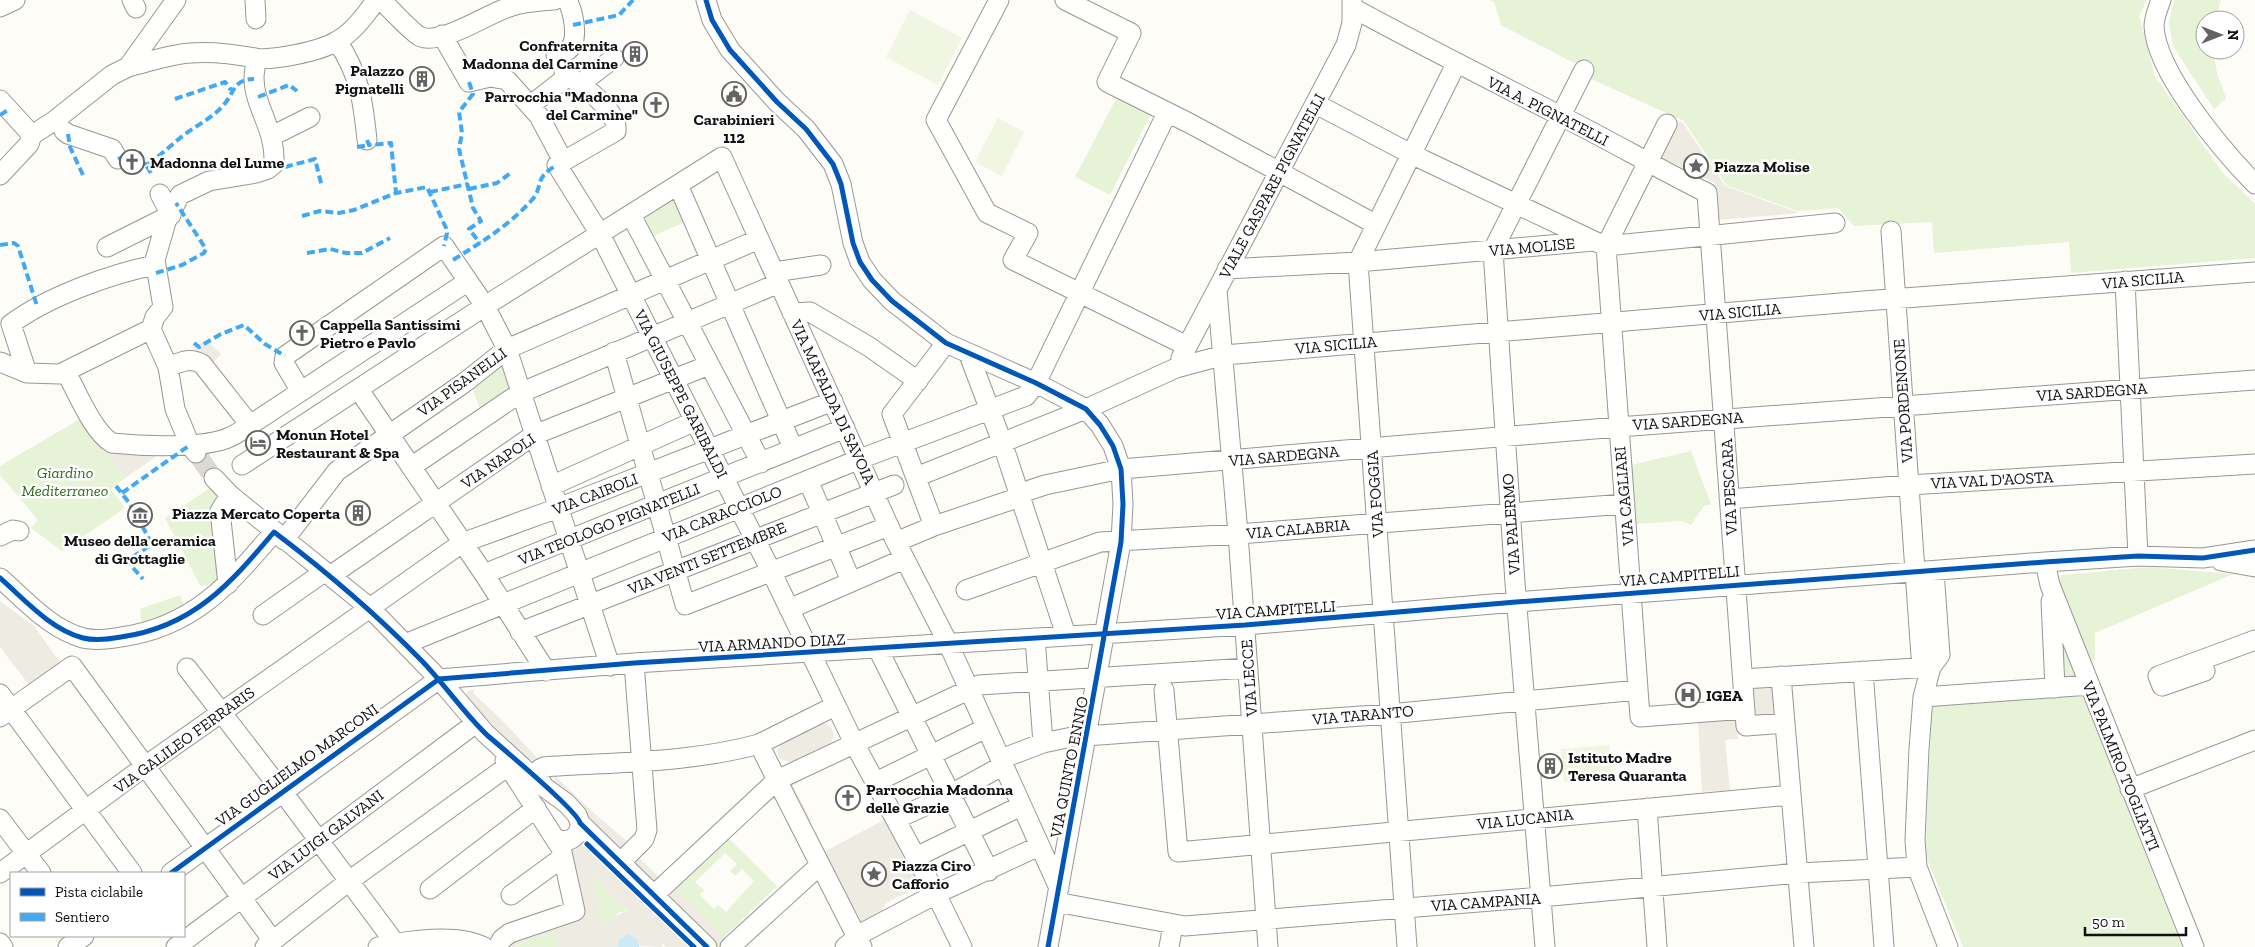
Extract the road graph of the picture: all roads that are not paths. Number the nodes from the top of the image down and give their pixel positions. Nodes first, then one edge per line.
1 (15, 0) edge
2 (176, 0) edge
3 (255, 0) edge
4 (376, 0) edge
5 (381, 0) edge
6 (554, 0) edge
7 (567, 0) edge
8 (706, 0) edge
9 (999, 0) edge
10 (1065, 0) edge
11 (2161, 0) edge
12 (1353, 4) edge
13 (0, 7) edge
14 (256, 19) dead end
15 (442, 35) junction
16 (337, 42) junction
17 (256, 58) junction
18 (614, 58) dead end
19 (1456, 64) junction
20 (128, 67) junction
21 (1584, 70) dead end
22 (567, 73) junction
23 (0, 100) edge
24 (1316, 104) junction
25 (531, 105) junction
26 (1166, 112) junction
27 (1560, 115) junction
28 (310, 117) dead end
29 (1667, 124) dead end
30 (59, 125) junction
31 (32, 136) junction
32 (272, 136) junction
33 (367, 140) dead end
34 (1411, 154) junction
35 (118, 159) dead end
36 (560, 163) junction
37 (1646, 163) junction
38 (1279, 171) junction
39 (0, 175) edge
40 (2255, 184) edge
41 (678, 185) junction
42 (160, 194) dead end
43 (1516, 203) junction
44 (171, 215) junction
45 (631, 215) junction
46 (1835, 223) dead end
47 (1375, 224) junction
48 (1891, 230) dead end
49 (600, 234) junction
50 (1711, 234) junction
51 (760, 239) junction
52 (1600, 244) junction
53 (107, 247) dead end
54 (1493, 250) junction
55 (711, 260) junction
56 (1358, 262) junction
57 (155, 265) junction
58 (821, 265) dead end
59 (1228, 269) junction
60 (2255, 272) edge
61 (777, 278) junction
62 (664, 281) junction
63 (2125, 281) junction
64 (467, 282) junction
65 (1217, 290) junction
66 (1078, 292) junction
67 (631, 296) junction
68 (1895, 299) junction
69 (730, 304) junction
70 (485, 306) junction
71 (792, 313) junction
72 (1717, 314) junction
73 (687, 322) junction
74 (1611, 323) junction
75 (151, 329) junction
76 (1498, 331) junction
77 (650, 337) junction
78 (1363, 342) junction
79 (946, 344) junction
80 (1187, 346) junction
81 (507, 349) junction
82 (614, 352) junction
83 (969, 355) junction
84 (1224, 355) junction
85 (0, 362) edge
86 (709, 364) junction
87 (168, 367) junction
88 (1176, 368) junction
89 (26, 373) junction
90 (63, 373) junction
91 (674, 378) junction
92 (2255, 380) edge
93 (918, 381) junction
94 (1036, 383) junction
95 (300, 390) junction
96 (359, 390) junction
97 (2131, 390) junction
98 (520, 392) junction
99 (628, 397) junction
100 (833, 401) junction
101 (1903, 405) junction
102 (1086, 409) junction
103 (989, 410) junction
104 (1725, 419) junction
105 (695, 421) junction
106 (780, 422) junction
107 (250, 425) junction
108 (1618, 427) junction
109 (845, 428) junction
110 (389, 434) junction
111 (746, 434) junction
112 (534, 435) junction
113 (1505, 436) junction
114 (1002, 442) junction
115 (903, 444) junction
116 (640, 445) junction
117 (793, 448) junction
118 (1372, 448) junction
119 (708, 449) junction
120 (194, 451) junction
121 (860, 459) junction
122 (1232, 460) junction
123 (761, 463) junction
124 (2255, 464) edge
125 (411, 467) junction
126 (1121, 469) junction
127 (2133, 472) junction
128 (649, 474) junction
129 (916, 477) junction
130 (724, 478) junction
131 (808, 480) junction
132 (894, 485) dead end
133 (1909, 485) junction
134 (551, 486) junction
135 (874, 492) junction
136 (230, 495) junction
137 (1019, 496) junction
138 (1730, 498) junction
139 (657, 503) junction
140 (436, 504) junction
141 (1625, 504) junction
142 (558, 508) junction
143 (739, 508) junction
144 (821, 512) junction
145 (1510, 513) junction
146 (1377, 523) junction
147 (934, 526) junction
148 (19, 531) dead end
149 (1238, 534) junction
150 (0, 536) edge
151 (279, 536) junction
152 (667, 537) junction
153 (570, 539) junction
154 (755, 540) junction
155 (1121, 542) junction
156 (462, 543) junction
157 (896, 543) junction
158 (836, 546) junction
159 (2255, 550) edge
160 (2138, 556) junction
161 (2203, 558) junction
162 (1042, 562) junction
163 (2045, 562) junction
164 (2255, 567) edge
165 (771, 571) junction
166 (1925, 571) junction
167 (580, 572) junction
168 (676, 572) junction
169 (327, 574) junction
170 (484, 574) junction
171 (0, 578) edge
172 (851, 581) junction
173 (228, 584) junction
174 (1735, 584) junction
175 (2050, 584) junction
176 (966, 590) dead end
177 (1632, 593) junction
178 (1516, 602) junction
179 (502, 603) junction
180 (592, 604) junction
181 (370, 608) junction
182 (789, 609) junction
183 (1383, 614) junction
184 (263, 615) dead end
185 (1245, 625) junction
186 (520, 632) junction
187 (1106, 633) junction
188 (1066, 636) junction
189 (1035, 638) junction
190 (2255, 640) edge
191 (948, 643) junction
192 (405, 644) junction
193 (878, 649) junction
194 (812, 654) junction
195 (2200, 660) dead end
196 (634, 663) junction
197 (610, 666) junction
198 (1931, 666) junction
199 (187, 668) dead end
200 (1248, 668) junction
201 (546, 671) junction
202 (1863, 671) junction
203 (1781, 676) junction
204 (1098, 678) junction
205 (440, 679) junction
206 (1743, 679) junction
207 (1038, 682) junction
208 (2090, 685) junction
209 (2055, 688) junction
210 (969, 689) junction
211 (1164, 690) dead end
212 (1638, 690) junction
213 (0, 694) edge
214 (1923, 697) junction
215 (1525, 701) junction
216 (836, 706) junction
217 (1745, 709) junction
218 (221, 712) junction
219 (6, 713) edge
220 (1389, 714) junction
221 (912, 717) junction
222 (1785, 723) junction
223 (1252, 724) junction
224 (481, 728) junction
225 (986, 728) junction
226 (1167, 731) junction
227 (1087, 738) junction
228 (2255, 740) edge
229 (854, 743) junction
230 (1043, 743) junction
231 (759, 744) junction
232 (932, 756) junction
233 (643, 760) junction
234 (1003, 762) junction
235 (508, 766) junction
236 (144, 767) junction
237 (777, 780) junction
238 (876, 782) junction
239 (544, 787) junction
240 (2130, 789) junction
241 (282, 791) junction
242 (951, 794) junction
243 (1791, 795) junction
244 (566, 803) junction
245 (1022, 806) junction
246 (1647, 808) junction
247 (86, 812) junction
248 (540, 815) junction
249 (1534, 818) junction
250 (0, 819) edge
251 (896, 819) junction
252 (580, 822) junction
253 (969, 831) junction
254 (1400, 831) junction
255 (556, 839) junction
256 (319, 840) junction
257 (1260, 843) junction
258 (1040, 846) junction
259 (204, 848) junction
260 (26, 853) junction
261 (563, 857) junction
262 (916, 857) junction
263 (621, 862) junction
264 (820, 865) junction
265 (1917, 867) junction
266 (1878, 868) junction
267 (989, 870) junction
268 (40, 872) edge
269 (131, 872) edge
270 (172, 872) edge
271 (0, 873) edge
272 (1798, 874) junction
273 (350, 881) junction
274 (1652, 887) junction
275 (430, 889) dead end
276 (936, 894) junction
277 (511, 895) dead end
278 (654, 895) junction
279 (1058, 895) junction
280 (241, 898) junction
281 (1540, 898) junction
282 (1404, 908) junction
283 (1266, 919) junction
284 (1173, 925) junction
285 (83, 937) edge
286 (86, 937) edge
287 (0, 943) edge
288 (180, 943) edge
289 (269, 944) edge
290 (460, 944) edge
291 (854, 944) edge
292 (390, 946) edge
293 (3, 947) edge
294 (68, 947) edge
295 (96, 947) edge
296 (484, 947) edge
297 (498, 947) edge
298 (707, 947) edge
299 (730, 947) edge
300 (962, 947) edge
301 (1048, 947) edge
302 (1169, 947) edge
303 (1268, 947) edge
304 (1407, 947) edge
305 (1545, 947) edge
306 (1657, 947) edge
307 (1804, 947) edge
308 (1884, 947) edge
309 (1948, 947) edge
310 (2194, 947) edge

1 - 13 street
2 - 20 street
3 - 14 street
4 - 16 street
5 - 15 street
6 - 15 street
7 - 22 street
8 - 79 street, VIA QUINTO ENNIO
9 - 66 street
10 - 26 street
11 - 40 street
12 - 19 street, VIA A. PIGNATELLI
12 - 24 street, VIALE GASPARE PIGNATELLI
15 - 25 street, VIA GIUSEPPE GARIBALDI
16 - 17 street
16 - 33 street
17 - 20 street
17 - 32 street
18 - 22 street
19 - 27 street, VIA A. PIGNATELLI
19 - 34 street, VIA FOGGIA
20 - 30 street
21 - 27 street, VIA PALERMO
22 - 25 street
22 - 36 street
23 - 31 street
24 - 34 street
24 - 38 street, VIALE GASPARE PIGNATELLI
25 - 36 street, VIA GIUSEPPE GARIBALDI
26 - 38 street
26 - 66 street
27 - 37 street, VIA A. PIGNATELLI
27 - 43 street, VIA PALERMO
28 - 32 street
29 - 37 street, VIA CAGLIARI
30 - 31 street
30 - 35 street
31 - 39 street
32 - 44 street
34 - 43 street
34 - 47 street, VIA FOGGIA
36 - 49 street, VIA GIUSEPPE GARIBALDI
37 - 50 street, VIA A. PIGNATELLI
37 - 52 street, VIA CAGLIARI
38 - 47 street
38 - 59 street, VIALE GASPARE PIGNATELLI
41 - 45 street
41 - 51 street, VIA MAFALDA DI SAVOIA
41 - 55 street
42 - 44 street
43 - 52 street
43 - 54 street, VIA PALERMO
44 - 53 street
44 - 57 street
45 - 49 street
45 - 62 street
46 - 50 street, VIA MOLISE
47 - 56 street, VIA FOGGIA
48 - 68 street, VIA PORDENONE
49 - 67 street, VIA GIUSEPPE GARIBALDI
49 - 70 street
50 - 52 street, VIA MOLISE
50 - 72 street, VIA PESCARA
51 - 55 street, VIA PISANELLI
51 - 61 street, VIA MAFALDA DI SAVOIA
52 - 54 street, VIA MOLISE
52 - 74 street, VIA CAGLIARI
54 - 56 street, VIA MOLISE
54 - 76 street, VIA PALERMO
55 - 62 street, VIA PISANELLI
55 - 69 street
56 - 59 street, VIA MOLISE
56 - 78 street, VIA FOGGIA
57 - 75 street
57 - 89 street
58 - 61 street
59 - 65 street, VIALE GASPARE PIGNATELLI
60 - 63 street, VIA SICILIA
61 - 69 street
61 - 71 street, VIA MAFALDA DI SAVOIA
62 - 67 street, VIA PISANELLI
62 - 73 street
63 - 68 street, VIA SICILIA
63 - 97 street
64 - 70 street
64 - 95 street
64 - 95 street
65 - 80 street, VIALE GASPARE PIGNATELLI
65 - 84 street, VIA LECCE
66 - 80 street
66 - 94 street
67 - 77 street, VIA GIUSEPPE GARIBALDI
67 - 81 street, VIA PISANELLI
68 - 72 street, VIA SICILIA
68 - 101 street, VIA PORDENONE
69 - 73 street
69 - 106 street
70 - 81 street
70 - 96 street
71 - 93 street
71 - 100 street, VIA MAFALDA DI SAVOIA
72 - 74 street, VIA SICILIA
72 - 104 street, VIA PESCARA
73 - 77 street
73 - 86 street
74 - 76 street, VIA SICILIA
74 - 108 street, VIA CAGLIARI
75 - 87 street
75 - 90 street
76 - 78 street, VIA SICILIA
76 - 113 street, VIA PALERMO
77 - 82 street
77 - 91 street, VIA GIUSEPPE GARIBALDI
78 - 84 street, VIA SICILIA
78 - 118 street, VIA FOGGIA
79 - 83 street, VIA QUINTO ENNIO
79 - 93 street
80 - 88 street, VIALE GASPARE PIGNATELLI
81 - 98 street
81 - 110 street, VIA PISANELLI
82 - 98 street
82 - 99 street
83 - 94 street, VIA QUINTO ENNIO
83 - 103 street
84 - 88 street, VIA SICILIA
84 - 122 street, VIA LECCE
85 - 89 street
86 - 91 street, VIA NAPOLI
86 - 111 street
87 - 107 street
87 - 120 street
88 - 102 street, VIA SICILIA
89 - 90 street
90 - 120 street
91 - 99 street, VIA NAPOLI
91 - 105 street, VIA GIUSEPPE GARIBALDI
92 - 97 street, VIA SARDEGNA
93 - 115 street
94 - 102 street, VIA QUINTO ENNIO
94 - 103 street, VIA CARACCIOLO
95 - 107 street
96 - 110 street
96 - 136 street
97 - 101 street, VIA SARDEGNA
97 - 127 street
98 - 112 street
98 - 125 street
99 - 112 street, VIA NAPOLI
99 - 116 street
100 - 106 street, VIA CAIROLI
100 - 109 street, VIA MAFALDA DI SAVOIA
101 - 104 street, VIA SARDEGNA
101 - 133 street, VIA PORDENONE
102 - 114 street
102 - 126 street, VIA QUINTO ENNIO
103 - 114 street
103 - 115 street, VIA CARACCIOLO
104 - 108 street, VIA SARDEGNA
104 - 138 street, VIA PESCARA
105 - 116 street
105 - 119 street, VIA GIUSEPPE GARIBALDI
106 - 111 street, VIA CAIROLI
106 - 117 street
107 - 120 street
108 - 113 street, VIA SARDEGNA
108 - 141 street, VIA CAGLIARI
109 - 117 street, VIA TEOLOGO PIGNATELLI
109 - 121 street, VIA MAFALDA DI SAVOIA
110 - 125 street
110 - 151 street, VIA PISANELLI
111 - 119 street, VIA CAIROLI
111 - 123 street
112 - 134 street
112 - 140 street, VIA NAPOLI
113 - 118 street, VIA SARDEGNA
113 - 145 street, VIA PALERMO
114 - 129 street
114 - 137 street
115 - 121 street, VIA CARACCIOLO
115 - 129 street
116 - 128 street
116 - 134 street
117 - 123 street, VIA TEOLOGO PIGNATELLI
118 - 122 street, VIA SARDEGNA
118 - 146 street, VIA FOGGIA
119 - 128 street, VIA CAIROLI
119 - 130 street, VIA GIUSEPPE GARIBALDI
121 - 131 street, VIA CARACCIOLO
121 - 135 street, VIA MAFALDA DI SAVOIA
122 - 126 street, VIA SARDEGNA
122 - 149 street, VIA LECCE
123 - 130 street, VIA TEOLOGO PIGNATELLI
124 - 127 street, VIA VAL D'AOSTA
125 - 140 street
126 - 137 street, VIA SARDEGNA
126 - 155 street, VIA QUINTO ENNIO
127 - 133 street, VIA VAL D'AOSTA
127 - 160 street
128 - 139 street
128 - 142 street, VIA CAIROLI
129 - 147 street
130 - 139 street, VIA TEOLOGO PIGNATELLI
130 - 143 street, VIA GIUSEPPE GARIBALDI
131 - 143 street, VIA CARACCIOLO
131 - 144 street
132 - 135 street, VIA VENTI SETTEMBRE
133 - 138 street, VIA VAL D'AOSTA
133 - 166 street, VIA PORDENONE
134 - 142 street
135 - 144 street, VIA VENTI SETTEMBRE
135 - 157 street, VIA MAFALDA DI SAVOIA
136 - 151 street
136 - 173 street
137 - 147 street, VIA SARDEGNA
137 - 162 street
138 - 174 street, VIA PESCARA
139 - 152 street
139 - 153 street, VIA TEOLOGO PIGNATELLI
140 - 156 street
140 - 169 street, VIA NAPOLI
141 - 145 street, VIA CALABRIA
141 - 177 street, VIA CAGLIARI
142 - 153 street
142 - 156 street, VIA CAIROLI
143 - 152 street, VIA CARACCIOLO
143 - 154 street, VIA GIUSEPPE GARIBALDI
144 - 154 street, VIA VENTI SETTEMBRE
144 - 158 street
145 - 146 street, VIA CALABRIA
145 - 178 street, VIA PALERMO
146 - 149 street, VIA CALABRIA
146 - 183 street, VIA FOGGIA
147 - 157 street, VIA SARDEGNA
148 - 150 street
149 - 155 street, VIA CALABRIA
149 - 185 street, VIA LECCE
151 - 169 street
151 - 173 street, VIA PISANELLI
152 - 167 street, VIA CARACCIOLO
152 - 168 street
153 - 167 street
153 - 170 street, VIA TEOLOGO PIGNATELLI
154 - 165 street, VIA GIUSEPPE GARIBALDI
154 - 168 street, VIA VENTI SETTEMBRE
155 - 162 street, VIA CALABRIA
155 - 187 street, VIA QUINTO ENNIO
156 - 170 street
156 - 181 street, VIA CAIROLI
157 - 158 street
157 - 172 street
157 - 191 street, VIA MAFALDA DI SAVOIA
158 - 165 street
158 - 172 street
159 - 161 street, VIA CAMPITELLI
160 - 161 street, VIA CAMPITELLI
160 - 163 street, VIA CAMPITELLI
161 - 164 street
162 - 176 street, VIA CALABRIA
162 - 188 street
163 - 166 street, VIA CAMPITELLI
163 - 175 street, VIA PALMIRO TOGLIATTI
165 - 168 street
165 - 182 street, VIA GIUSEPPE GARIBALDI
166 - 174 street, VIA CAMPITELLI
166 - 198 street, VIA PORDENONE
167 - 179 street, VIA CARACCIOLO
167 - 180 street
168 - 180 street, VIA VENTI SETTEMBRE
169 - 181 street
169 - 184 street, VIA NAPOLI
170 - 179 street
171 - 173 street, VIA PISANELLI
172 - 182 street
174 - 177 street, VIA CAMPITELLI
174 - 206 street, VIA PESCARA
175 - 208 street, VIA PALMIRO TOGLIATTI
175 - 209 street, VIA PALMIRO TOGLIATTI
177 - 178 street, VIA CAMPITELLI
177 - 212 street, VIA CAGLIARI
178 - 183 street, VIA CAMPITELLI
178 - 215 street, VIA PALERMO
179 - 186 street
179 - 192 street, VIA CARACCIOLO
180 - 186 street, VIA VENTI SETTEMBRE
180 - 197 street
181 - 192 street
181 - 218 street, VIA GALILEO FERRARIS
182 - 194 street, VIA GIUSEPPE GARIBALDI
183 - 185 street, VIA CAMPITELLI
183 - 220 street, VIA FOGGIA
185 - 187 street, VIA CAMPITELLI
185 - 200 street, VIA LECCE
186 - 201 street
187 - 188 street, VIA ARMANDO DIAZ
187 - 204 street, VIA QUINTO ENNIO
188 - 189 street, VIA ARMANDO DIAZ
189 - 191 street, VIA ARMANDO DIAZ
189 - 207 street
190 - 195 street
191 - 193 street, VIA ARMANDO DIAZ
191 - 210 street, VIA MAFALDA DI SAVOIA
192 - 205 street
193 - 194 street, VIA ARMANDO DIAZ
193 - 221 street
194 - 196 street, VIA ARMANDO DIAZ
194 - 216 street, VIA GIUSEPPE GARIBALDI
196 - 197 street, VIA ARMANDO DIAZ
196 - 233 street
197 - 201 street, VIA ARMANDO DIAZ
198 - 202 street
198 - 214 street
199 - 218 street
200 - 204 street
200 - 223 street, VIA LECCE
201 - 205 street, VIA ARMANDO DIAZ
202 - 203 street
202 - 266 street
203 - 206 street
203 - 222 street
204 - 207 street
204 - 227 street, VIA QUINTO ENNIO
205 - 224 street
205 - 241 street, VIA GUGLIELMO MARCONI
206 - 217 street, VIA PESCARA
207 - 210 street
207 - 230 street
208 - 209 street
208 - 240 street, VIA PALMIRO TOGLIATTI
209 - 214 street
210 - 221 street
210 - 225 street, VIA MAFALDA DI SAVOIA
211 - 226 street
212 - 215 street, VIA TARANTO
212 - 217 street, VIA CAGLIARI
213 - 219 street
214 - 265 street
215 - 220 street, VIA TARANTO
215 - 249 street, VIA PALERMO
216 - 229 street, VIA GIUSEPPE GARIBALDI
216 - 231 street
217 - 222 street
218 - 236 street, VIA GALILEO FERRARIS
218 - 241 street
219 - 236 street
219 - 247 street
220 - 223 street, VIA TARANTO
220 - 254 street, VIA FOGGIA
221 - 229 street
221 - 232 street
222 - 243 street
223 - 226 street, VIA TARANTO
223 - 257 street, VIA LECCE
224 - 235 street
224 - 239 street
224 - 256 street, VIA LUIGI GALVANI
225 - 232 street
225 - 234 street, VIA MAFALDA DI SAVOIA
226 - 227 street, VIA TARANTO
226 - 257 street, VIA LUCANIA
227 - 230 street, VIA TARANTO
227 - 279 street, VIA QUINTO ENNIO
228 - 240 street
229 - 237 street
229 - 238 street, VIA GIUSEPPE GARIBALDI
230 - 234 street, VIA TARANTO
231 - 233 street
231 - 237 street
232 - 238 street
232 - 242 street
233 - 239 street
233 - 263 street
234 - 242 street, VIA TARANTO
234 - 245 street, VIA MAFALDA DI SAVOIA
235 - 248 street
235 - 273 street
236 - 247 street, VIA GALILEO FERRARIS
236 - 259 street
237 - 264 street
237 - 278 street
238 - 251 street, VIA GIUSEPPE GARIBALDI
239 - 244 street
240 - 310 street, VIA PALMIRO TOGLIATTI
241 - 256 street
241 - 259 street, VIA GUGLIELMO MARCONI
242 - 251 street, VIA TARANTO
242 - 253 street
243 - 246 street, VIA LUCANIA
243 - 272 street
244 - 248 street
244 - 252 street
245 - 253 street
245 - 258 street, VIA MAFALDA DI SAVOIA
246 - 249 street, VIA LUCANIA
246 - 274 street
247 - 260 street, VIA GALILEO FERRARIS
247 - 269 street
248 - 255 street
248 - 275 street
249 - 254 street, VIA LUCANIA
249 - 281 street, VIA PALERMO
250 - 260 street
251 - 262 street, VIA GIUSEPPE GARIBALDI
252 - 255 street
252 - 263 street
253 - 262 street
253 - 267 street
254 - 257 street, VIA LUCANIA
254 - 282 street, VIA FOGGIA
255 - 261 street
256 - 273 street
256 - 280 street, VIA LUIGI GALVANI
257 - 283 street, VIA LECCE
258 - 267 street
258 - 279 street, VIA MAFALDA DI SAVOIA
259 - 270 street, VIA GUGLIELMO MARCONI
259 - 280 street
260 - 268 street
260 - 271 street, VIA GALILEO FERRARIS
261 - 277 street
261 - 297 street
262 - 276 street, VIA GIUSEPPE GARIBALDI
263 - 278 street
264 - 291 street
264 - 299 street
265 - 266 street, VIA CAMPANIA
265 - 309 street
266 - 272 street, VIA CAMPANIA
266 - 308 street
267 - 276 street
272 - 274 street, VIA CAMPANIA
272 - 307 street
273 - 289 street
273 - 292 street
274 - 281 street, VIA CAMPANIA
274 - 306 street
276 - 291 street
276 - 300 street, VIA GIUSEPPE GARIBALDI
278 - 298 street
279 - 284 street, VIA CAMPANIA
279 - 301 street, VIA QUINTO ENNIO
280 - 288 street, VIA LUIGI GALVANI
280 - 289 street
281 - 282 street, VIA CAMPANIA
281 - 305 street, VIA PALERMO
282 - 283 street, VIA CAMPANIA
282 - 304 street, VIA FOGGIA
283 - 284 street, VIA CAMPANIA
283 - 303 street, VIA LECCE
284 - 302 street
285 - 294 street
286 - 295 street
287 - 293 street
290 - 292 street
290 - 296 street

